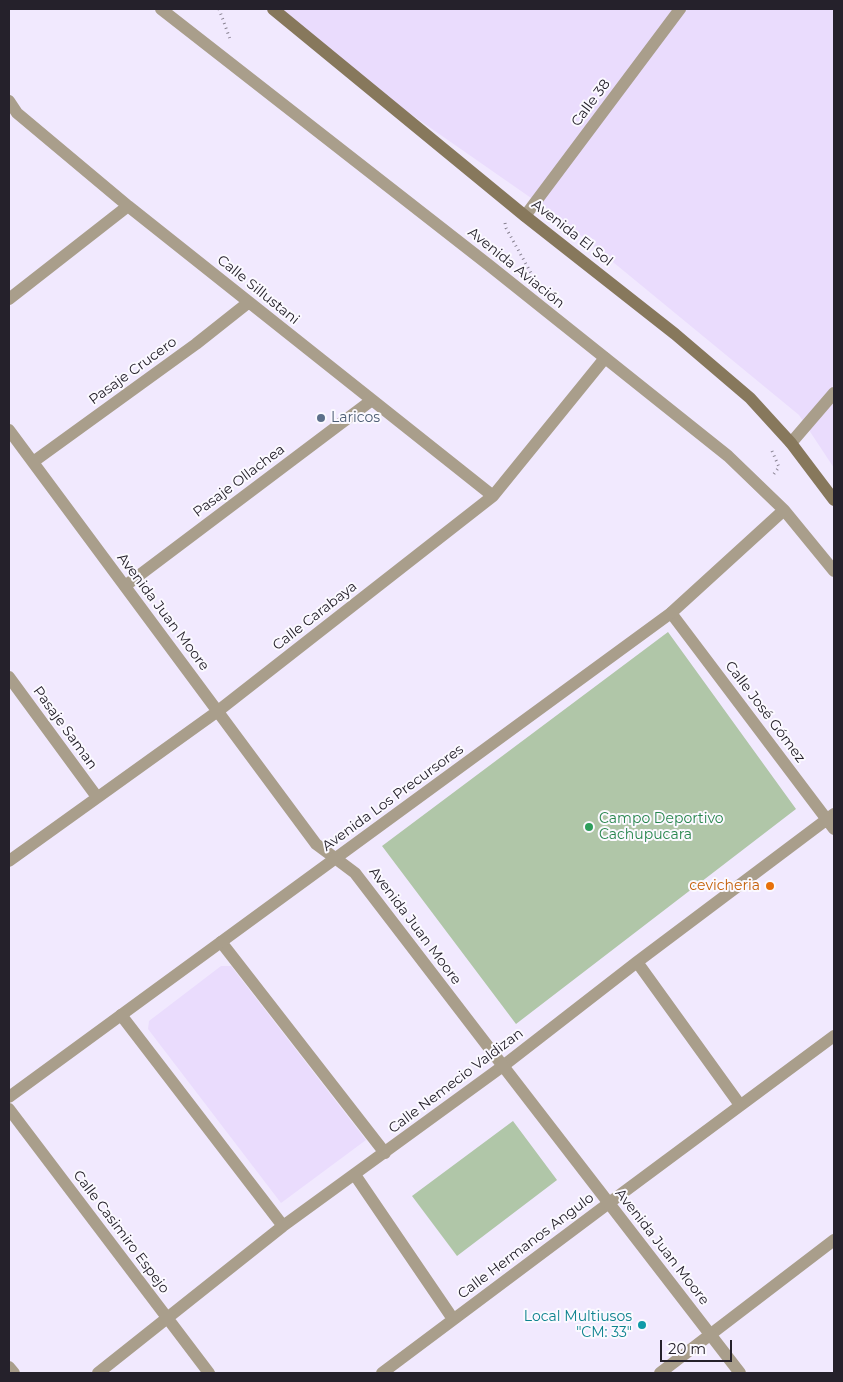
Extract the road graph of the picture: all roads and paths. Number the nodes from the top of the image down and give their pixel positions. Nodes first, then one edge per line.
1 (161, 9) edge
2 (273, 9) edge
3 (680, 9) edge
4 (9, 101) edge
5 (13, 116) edge
6 (506, 200) junction
7 (128, 206) junction
8 (526, 216) junction
9 (525, 294) junction
10 (9, 299) edge
11 (249, 302) junction
12 (605, 358) junction
13 (834, 393) edge
14 (372, 400) junction
15 (9, 430) edge
16 (779, 430) junction
17 (791, 443) junction
18 (33, 462) junction
19 (764, 490) junction
20 (493, 496) junction
21 (834, 500) edge
22 (784, 510) junction
23 (834, 571) edge
24 (125, 586) junction
25 (671, 614) junction
26 (9, 677) edge
27 (218, 711) junction
28 (97, 797) junction
29 (832, 821) edge
30 (335, 858) junction
31 (9, 861) edge
32 (221, 942) junction
33 (637, 962) junction
34 (121, 1015) junction
35 (834, 1036) edge
36 (502, 1066) junction
37 (9, 1097) edge
38 (740, 1105) junction
39 (9, 1109) edge
40 (385, 1153) junction
41 (354, 1175) junction
42 (608, 1203) junction
43 (283, 1226) junction
44 (834, 1240) edge
45 (168, 1318) junction
46 (454, 1319) junction
47 (711, 1335) junction
48 (9, 1366) edge
49 (14, 1373) edge
50 (98, 1373) edge
51 (209, 1373) edge
52 (382, 1373) edge
53 (660, 1373) edge
54 (740, 1373) edge

1 - 9 street, Avenida Aviación
2 - 6 main road, Avenida El Sol
3 - 8 street, Calle 38
4 - 5 street, Calle Sillustani
5 - 7 street, Calle Sillustani
6 - 8 main road, Avenida El Sol
6 - 9 path
7 - 10 street
7 - 11 street, Calle Sillustani
8 - 16 main road, Avenida El Sol
9 - 12 street, Avenida Aviación
11 - 14 street, Calle Sillustani
11 - 18 street, Pasaje Crucero
12 - 19 street, Avenida Aviación
12 - 20 street, Calle Carabaya
13 - 17 street
14 - 20 street, Calle Sillustani
14 - 24 street, Pasaje Ollachea
15 - 18 street, Avenida Juan Moore
16 - 17 main road, Avenida El Sol
16 - 19 path
17 - 21 main road, Avenida El Sol
18 - 24 street, Avenida Juan Moore
19 - 22 street, Avenida Aviación
20 - 27 street, Calle Carabaya
22 - 23 street, Avenida Aviación
22 - 25 street, Avenida Los Precursores
24 - 27 street, Avenida Juan Moore
25 - 29 street, Calle José Gómez
25 - 30 street, Avenida Los Precursores
26 - 28 street, Pasaje Saman
27 - 28 street, Calle Carabaya
27 - 30 street, Avenida Juan Moore
28 - 31 street, Calle Carabaya
29 - 33 street, Calle Nemecio Valdizan
30 - 32 street, Avenida Los Precursores
30 - 36 street, Avenida Juan Moore
32 - 34 street, Avenida Los Precursores
32 - 40 street
33 - 36 street, Calle Nemecio Valdizan
33 - 38 street
34 - 37 street, Avenida Los Precursores
34 - 43 street
35 - 38 street, Calle Hermanos Angulo
36 - 40 street, Calle Nemecio Valdizan
36 - 42 street, Avenida Juan Moore
38 - 42 street, Calle Hermanos Angulo
39 - 45 street, Calle Casimiro Espejo
40 - 41 street, Calle Nemecio Valdizan
41 - 43 street, Calle Nemecio Valdizan
41 - 46 street
42 - 46 street, Calle Hermanos Angulo
42 - 47 street, Avenida Juan Moore
43 - 45 street, Calle Nemecio Valdizan
44 - 47 street
45 - 50 street, Calle Nemecio Valdizan
45 - 51 street, Calle Casimiro Espejo
46 - 52 street, Calle Hermanos Angulo
47 - 53 street
47 - 54 street, Avenida Juan Moore
48 - 49 street

